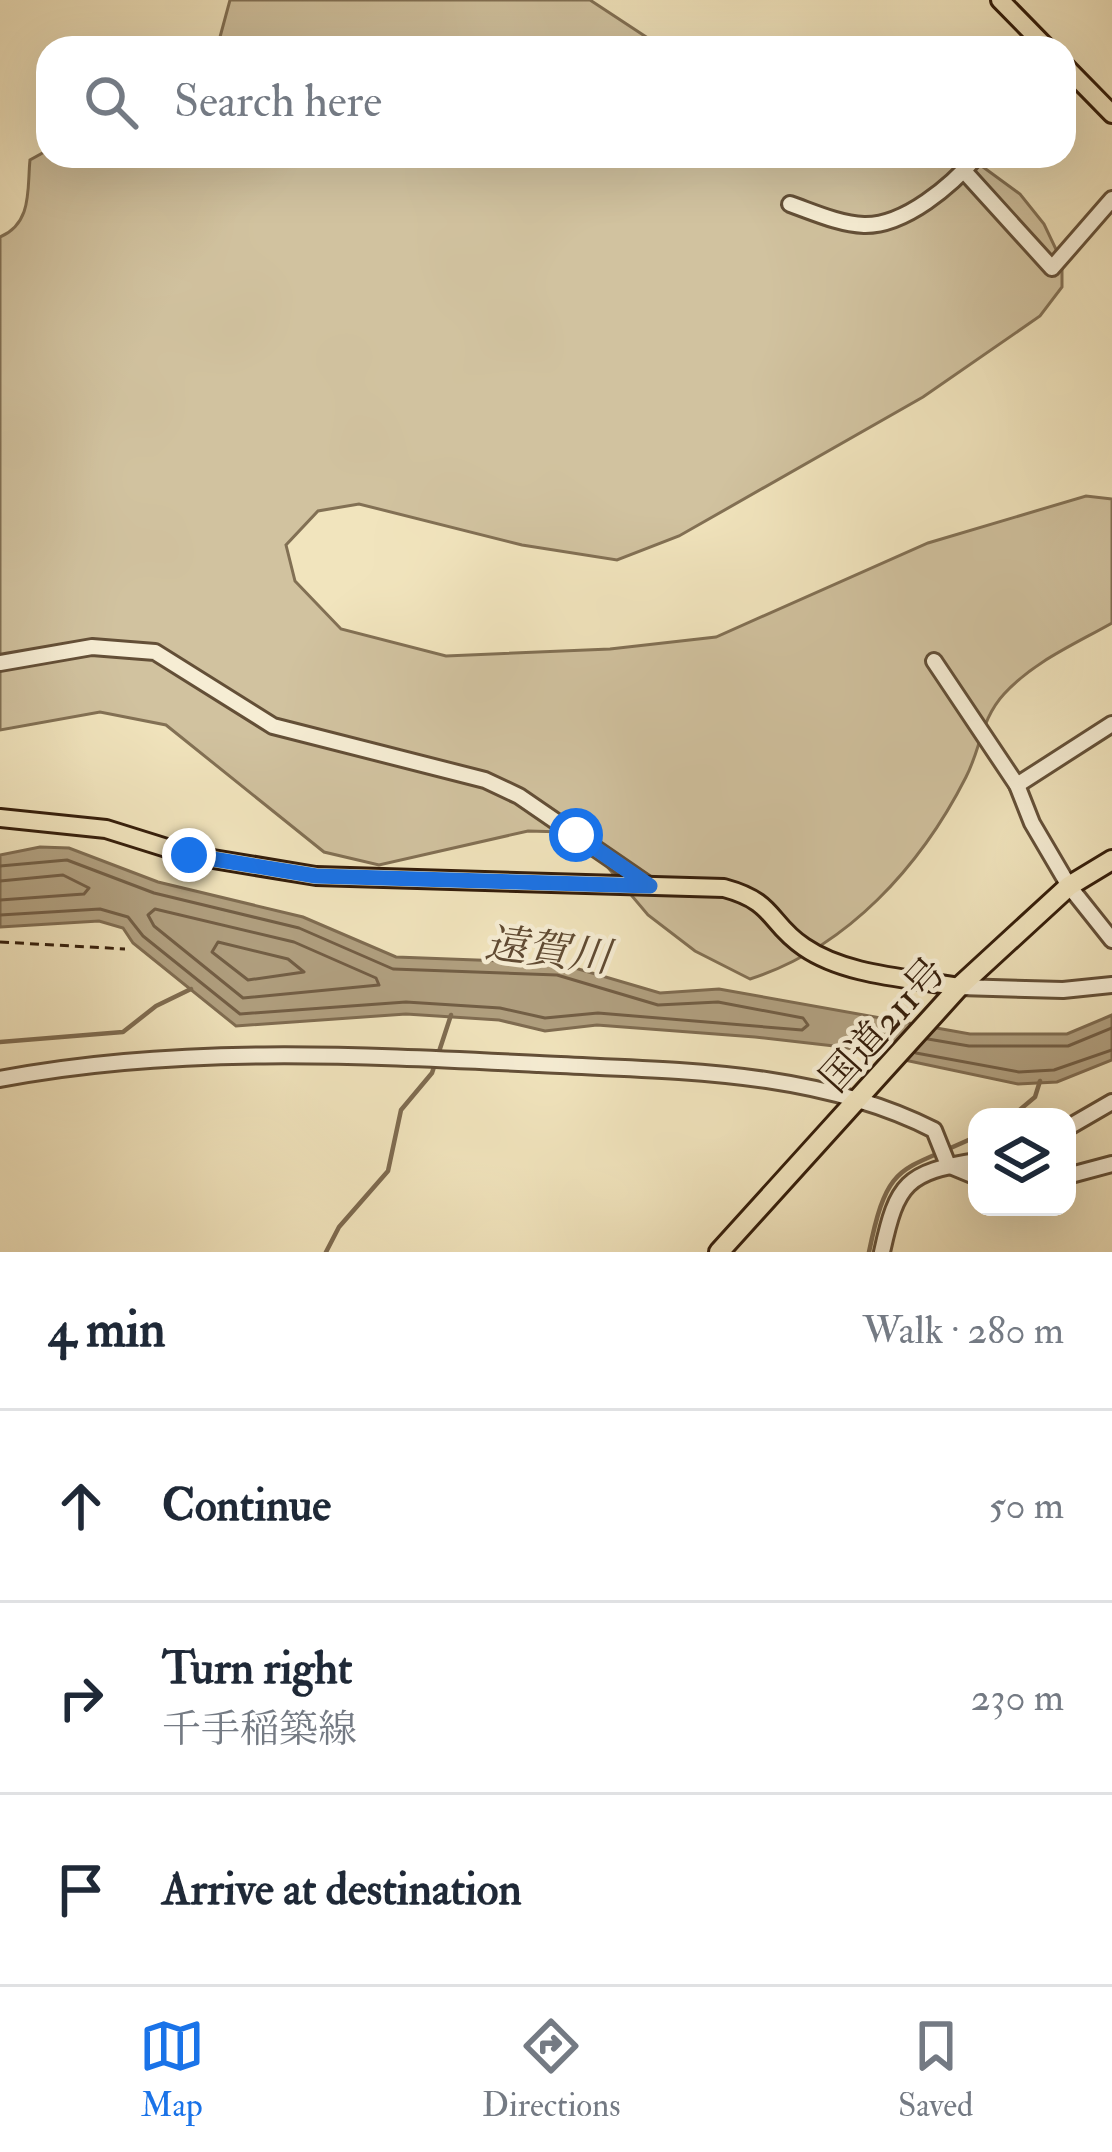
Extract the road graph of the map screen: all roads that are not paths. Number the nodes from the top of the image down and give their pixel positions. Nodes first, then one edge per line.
1 (1000, 0) edge
2 (1035, 36) edge
3 (1076, 77) edge
4 (1112, 114) edge
5 (967, 168) edge
6 (964, 171) junction
7 (1112, 199) edge
8 (790, 204) dead end
9 (934, 661) dead end
10 (0, 663) edge
11 (1112, 724) edge
12 (1017, 785) junction
13 (0, 818) edge
14 (1112, 860) edge
15 (650, 886) junction
16 (1069, 886) junction
17 (1112, 940) edge
18 (1112, 985) edge
19 (958, 986) junction
20 (0, 1079) edge
21 (867, 1092) junction
22 (1112, 1102) edge
23 (1076, 1122) edge
24 (968, 1162) edge
25 (1112, 1164) edge
26 (948, 1165) junction
27 (968, 1173) edge
28 (1076, 1174) edge
29 (718, 1252) edge
30 (882, 1252) edge

1 - 2 main road
3 - 4 main road
5 - 6 street
6 - 7 street
6 - 8 street
9 - 12 street
10 - 15 street
11 - 12 street
12 - 16 street
13 - 15 main road
14 - 16 highway, 国道211号
15 - 19 main road
16 - 17 street
16 - 19 highway, 国道211号
18 - 19 street
19 - 21 highway, 国道211号
20 - 21 street
21 - 26 street
21 - 29 highway, 国道211号
22 - 23 street
24 - 26 street
25 - 28 street
26 - 27 street
26 - 30 street

